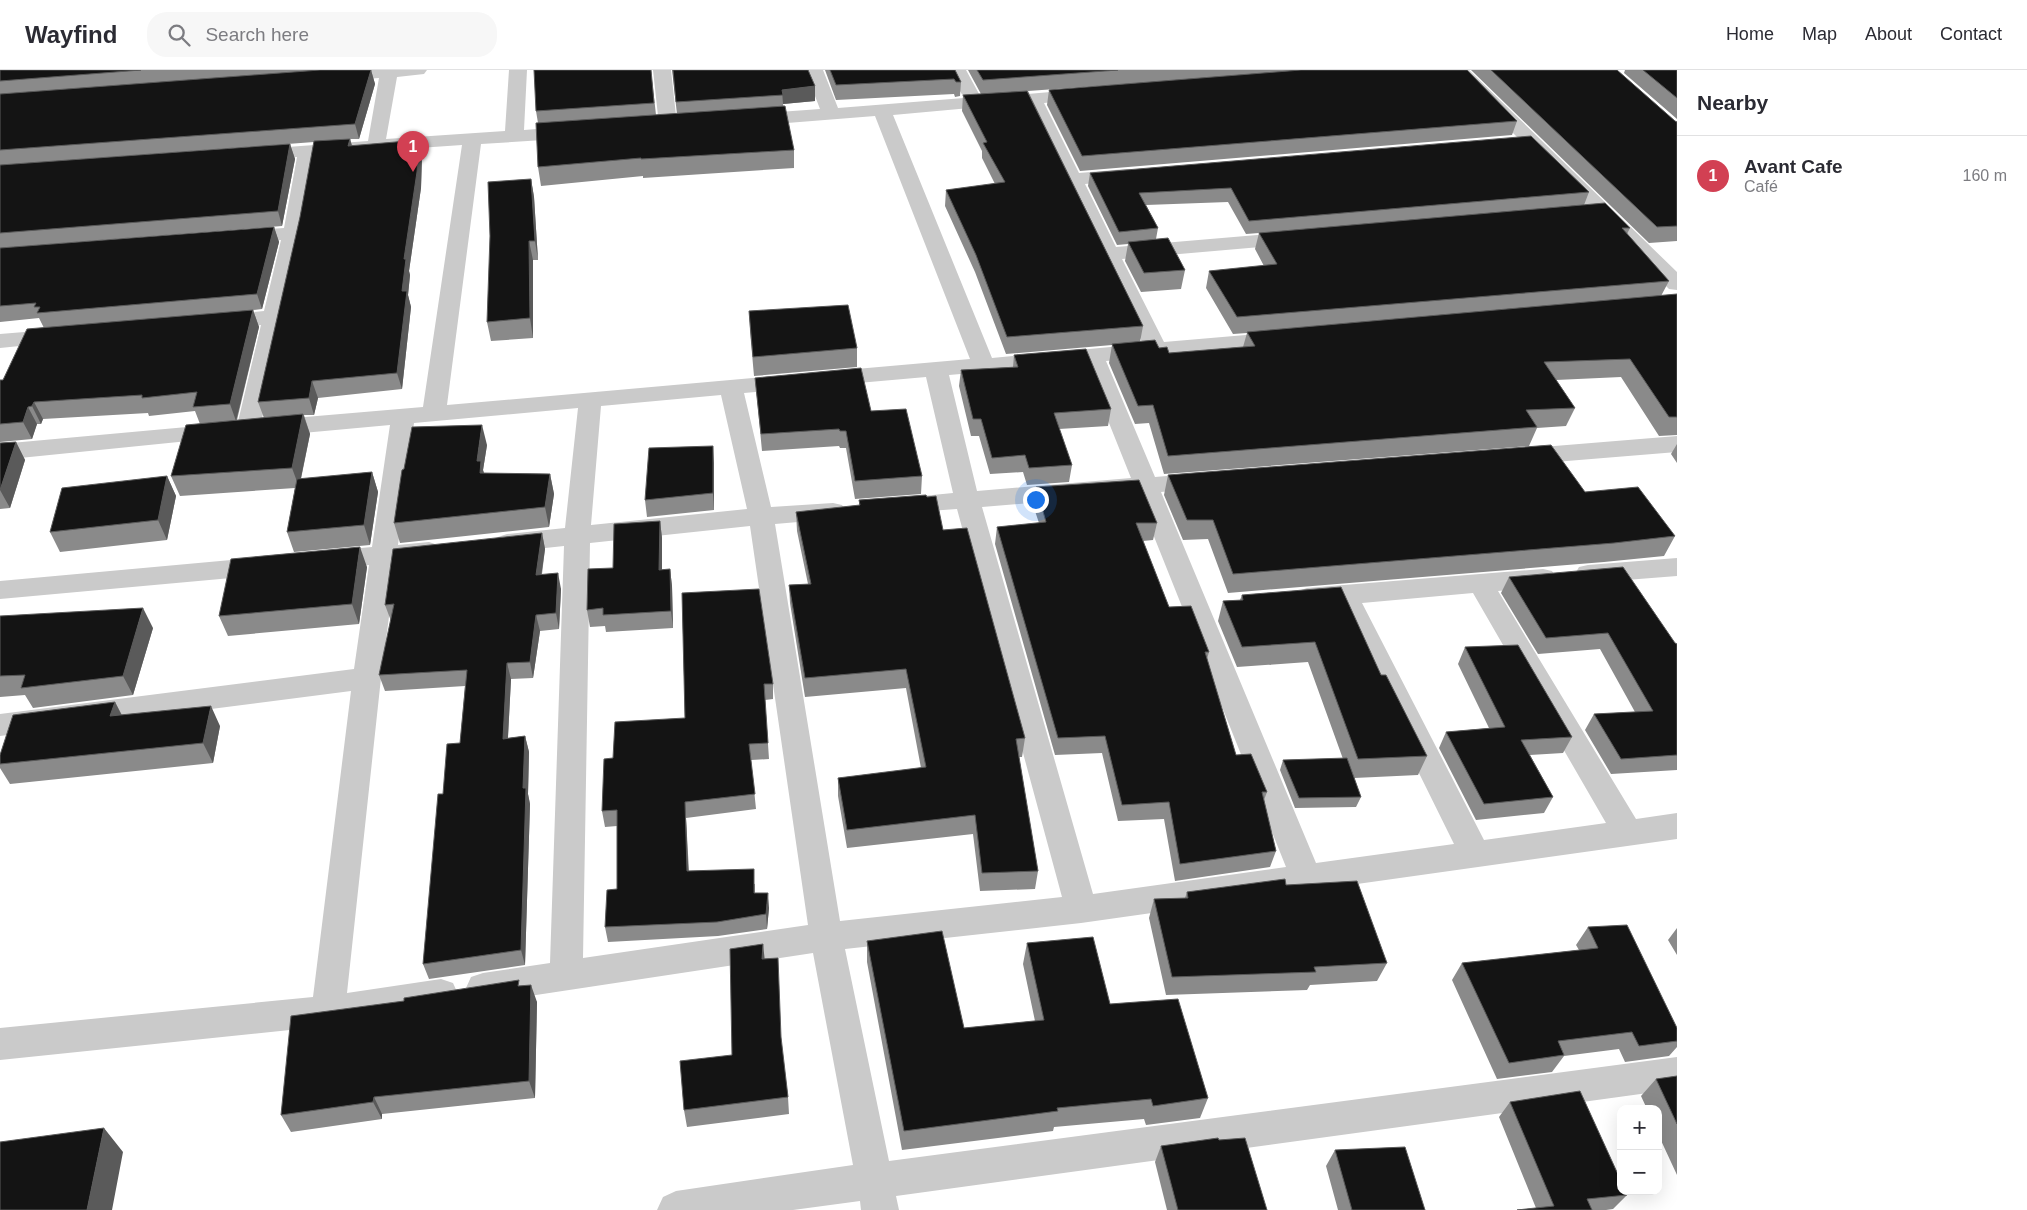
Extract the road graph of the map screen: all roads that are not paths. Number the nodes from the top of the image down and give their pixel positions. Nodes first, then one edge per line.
1 (418, 70) edge
2 (518, 70) edge
3 (662, 70) edge
4 (814, 70) edge
5 (957, 70) edge
6 (1459, 70) edge
7 (389, 71) edge
8 (319, 78) edge
9 (1101, 93) edge
10 (1033, 99) junction
11 (975, 103) junction
12 (882, 110) junction
13 (831, 114) junction
14 (735, 121) edge
15 (687, 124) edge
16 (668, 126) junction
17 (649, 127) edge
18 (591, 131) edge
19 (514, 136) junction
20 (472, 139) junction
21 (1531, 141) junction
22 (1511, 143) edge
23 (376, 146) junction
24 (308, 150) junction
25 (239, 155) edge
26 (1142, 174) edge
27 (1073, 179) junction
28 (293, 233) junction
29 (1316, 236) edge
30 (215, 239) edge
31 (1109, 254) junction
32 (1677, 284) edge
33 (274, 317) junction
34 (195, 324) edge
35 (78, 334) edge
36 (1304, 337) edge
37 (0, 341) edge
38 (1156, 350) junction
39 (1093, 356) junction
40 (984, 365) junction
41 (936, 369) junction
42 (731, 388) junction
43 (590, 400) junction
44 (434, 414) junction
45 (403, 416) junction
46 (248, 430) junction
47 (1677, 444) edge
48 (0, 452) edge
49 (1500, 458) edge
50 (1225, 480) edge
51 (1146, 486) junction
52 (967, 500) junction
53 (761, 516) junction
54 (577, 536) junction
55 (481, 546) edge
56 (452, 548) edge
57 (384, 555) junction
58 (1677, 566) edge
59 (1622, 571) junction
60 (1480, 583) junction
61 (0, 590) edge
62 (1344, 594) junction
63 (1639, 595) edge
64 (1285, 600) edge
65 (1225, 605) edge
66 (1196, 607) junction
67 (368, 678) junction
68 (0, 725) edge
69 (1677, 826) edge
70 (1628, 833) junction
71 (1475, 854) junction
72 (1306, 877) junction
73 (1081, 909) junction
74 (826, 937) junction
75 (566, 975) junction
76 (328, 1011) junction
77 (0, 1044) edge
78 (1677, 1073) edge
79 (877, 1195) edge
80 (676, 1210) edge

1 - 7 street
2 - 19 street
3 - 16 street
4 - 13 street
5 - 11 street
6 - 21 street
7 - 8 street
7 - 23 street
9 - 10 street
10 - 11 street
10 - 27 street
11 - 12 street
12 - 13 street
12 - 40 street
13 - 14 street
15 - 16 street
16 - 17 street
18 - 19 street
19 - 20 street
20 - 23 street
20 - 44 street
21 - 22 street
21 - 32 street
23 - 24 street
24 - 25 street
24 - 28 street
26 - 27 street
27 - 31 street
28 - 30 street
28 - 33 street
29 - 31 street
31 - 38 street
33 - 34 street
33 - 46 street
35 - 37 street
36 - 38 street
38 - 39 street
39 - 40 street
39 - 51 street
40 - 41 street
41 - 42 street
41 - 52 street
42 - 43 street
42 - 53 street
43 - 44 street
43 - 54 street
44 - 45 street
45 - 46 street
45 - 57 street
46 - 48 street
47 - 49 street
50 - 51 street
51 - 52 street
51 - 66 street
52 - 53 street
52 - 73 street
53 - 54 street
53 - 74 street
54 - 55 street
54 - 75 street
56 - 57 street
57 - 61 street
57 - 67 street
58 - 59 street
59 - 60 street
59 - 63 street
60 - 62 street
60 - 70 street
62 - 64 street
62 - 71 street
65 - 66 street
66 - 72 street
67 - 68 street
67 - 76 street
69 - 70 street
70 - 71 street
71 - 72 street
72 - 73 street
73 - 74 street
74 - 75 street
74 - 79 street
75 - 76 street
76 - 77 street
78 - 79 street
79 - 80 street

